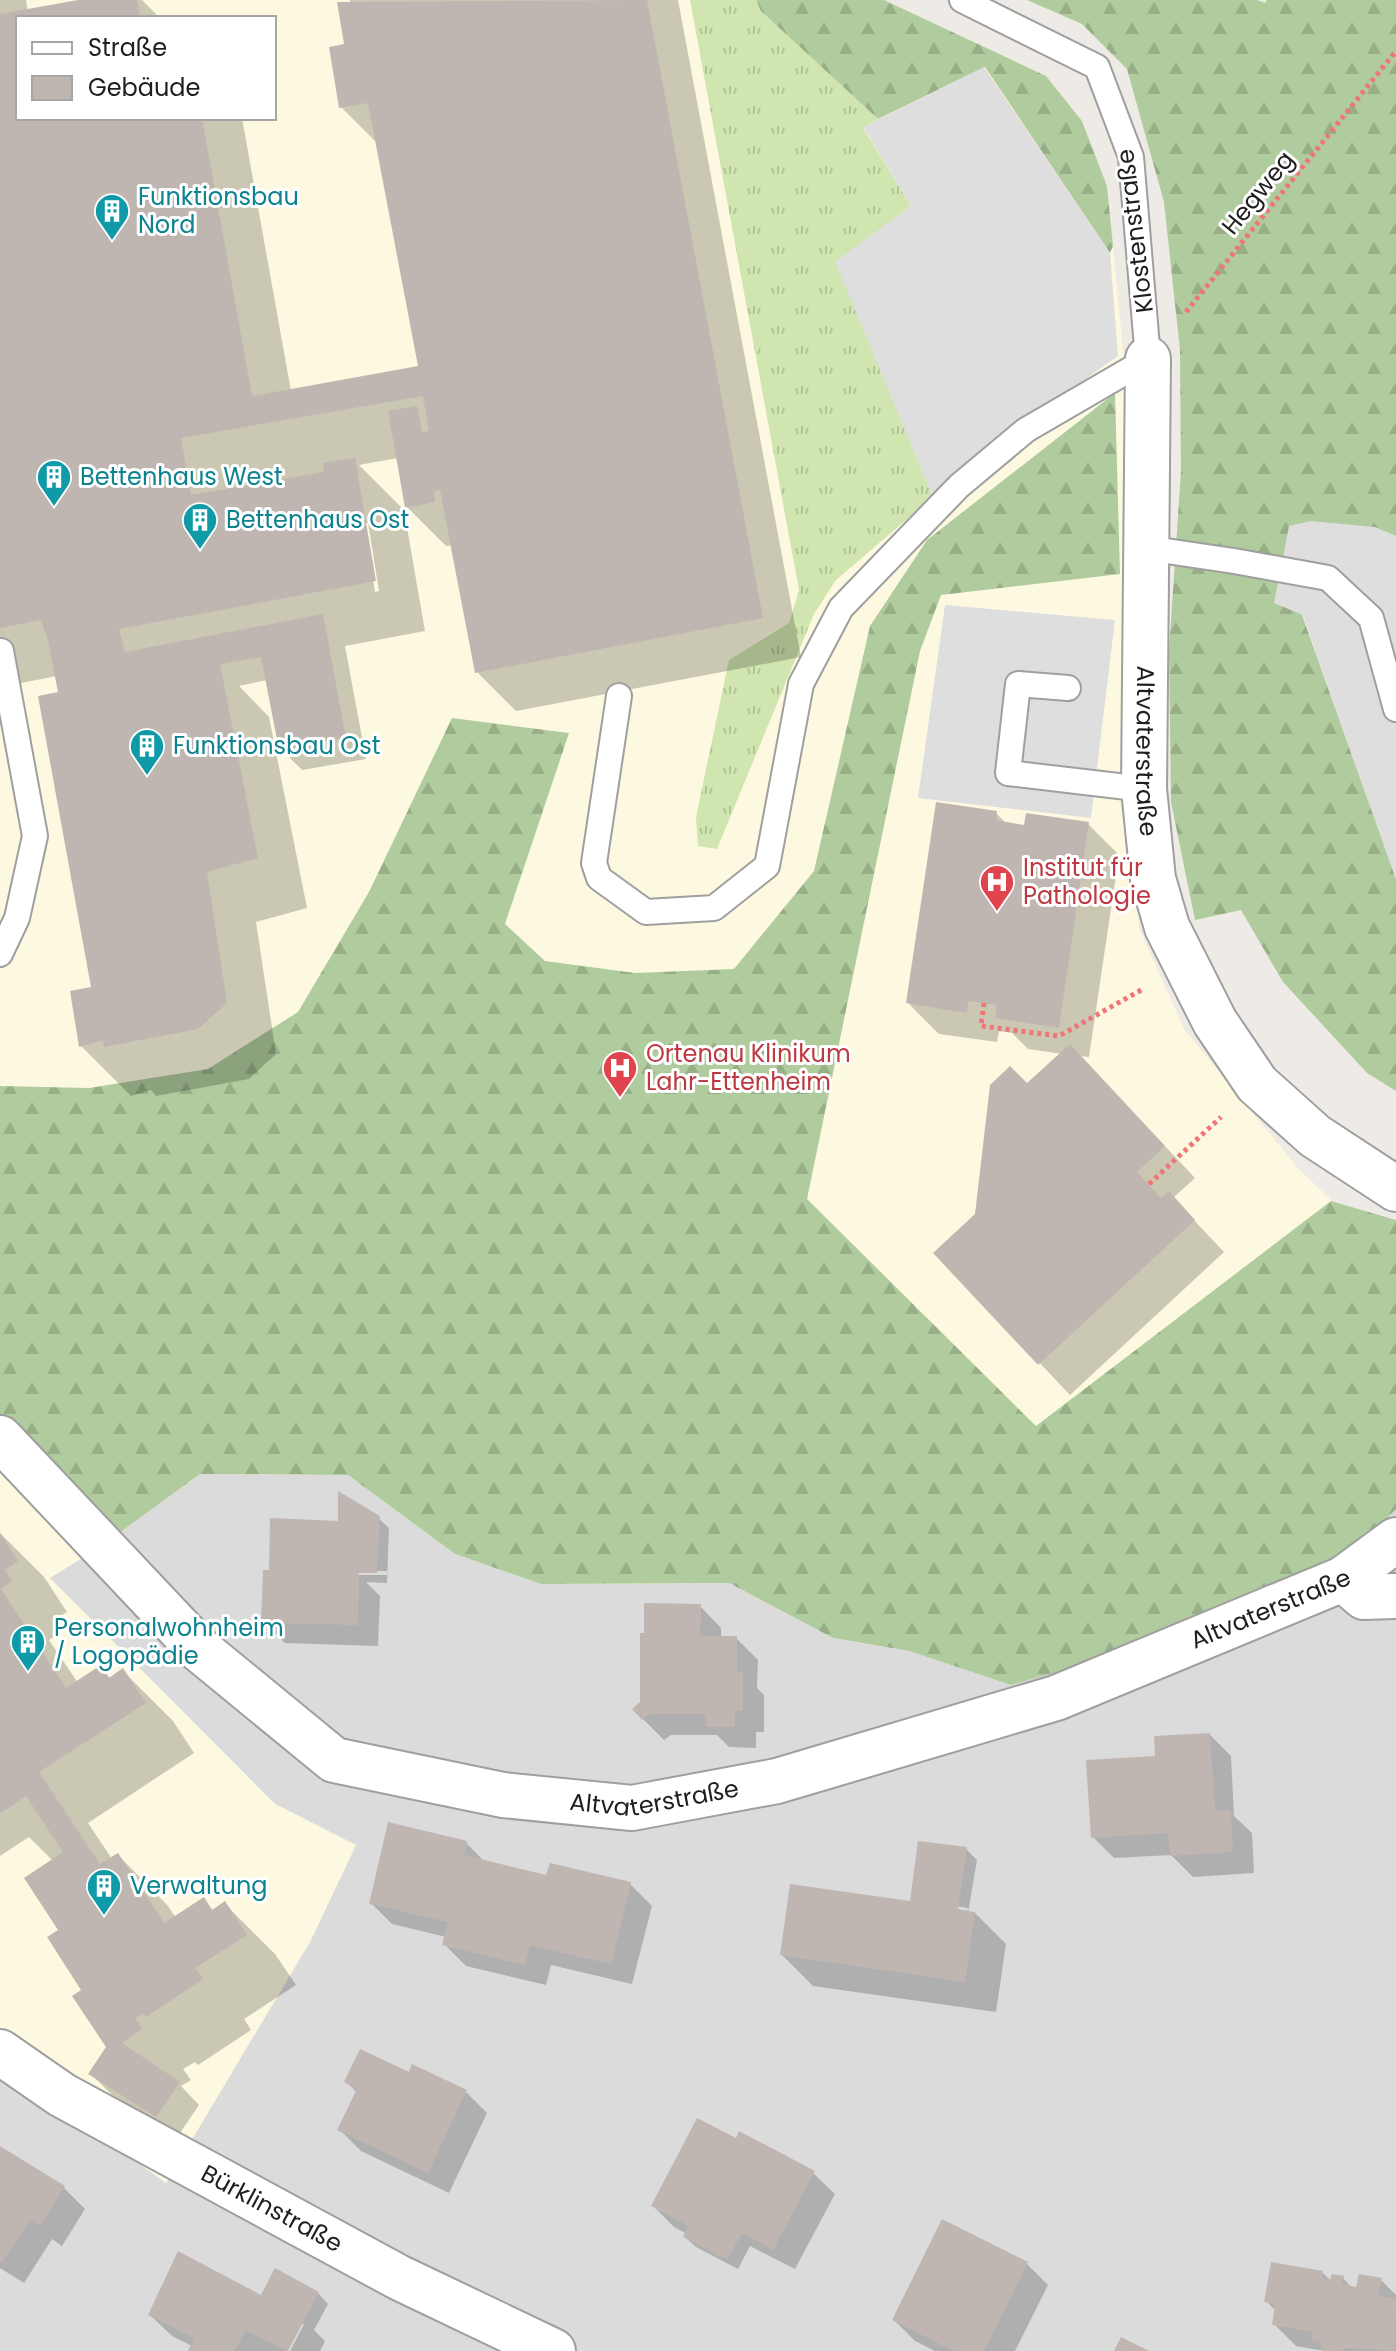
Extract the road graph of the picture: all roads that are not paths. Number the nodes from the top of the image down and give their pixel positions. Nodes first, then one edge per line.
1 (962, 0) edge
2 (1148, 359) junction
3 (1146, 548) junction
4 (1, 651) edge
5 (1068, 688) dead end
6 (619, 696) dead end
7 (1396, 709) edge
8 (1144, 789) junction
9 (0, 954) edge
10 (1396, 1189) edge
11 (0, 1438) edge
12 (1396, 1540) edge
13 (1343, 1579) junction
14 (1396, 1596) edge
15 (0, 2052) edge
16 (553, 2351) edge

1 - 2 lane, Klostenstraße
2 - 3 street, Altvaterstraße
2 - 6 lane
3 - 7 lane
3 - 8 street, Altvaterstraße
4 - 9 lane
5 - 8 lane
8 - 10 street, Altvaterstraße
11 - 13 street, Altvaterstraße
12 - 13 street, Altvaterstraße
13 - 14 street
15 - 16 street, Bürklinstraße

